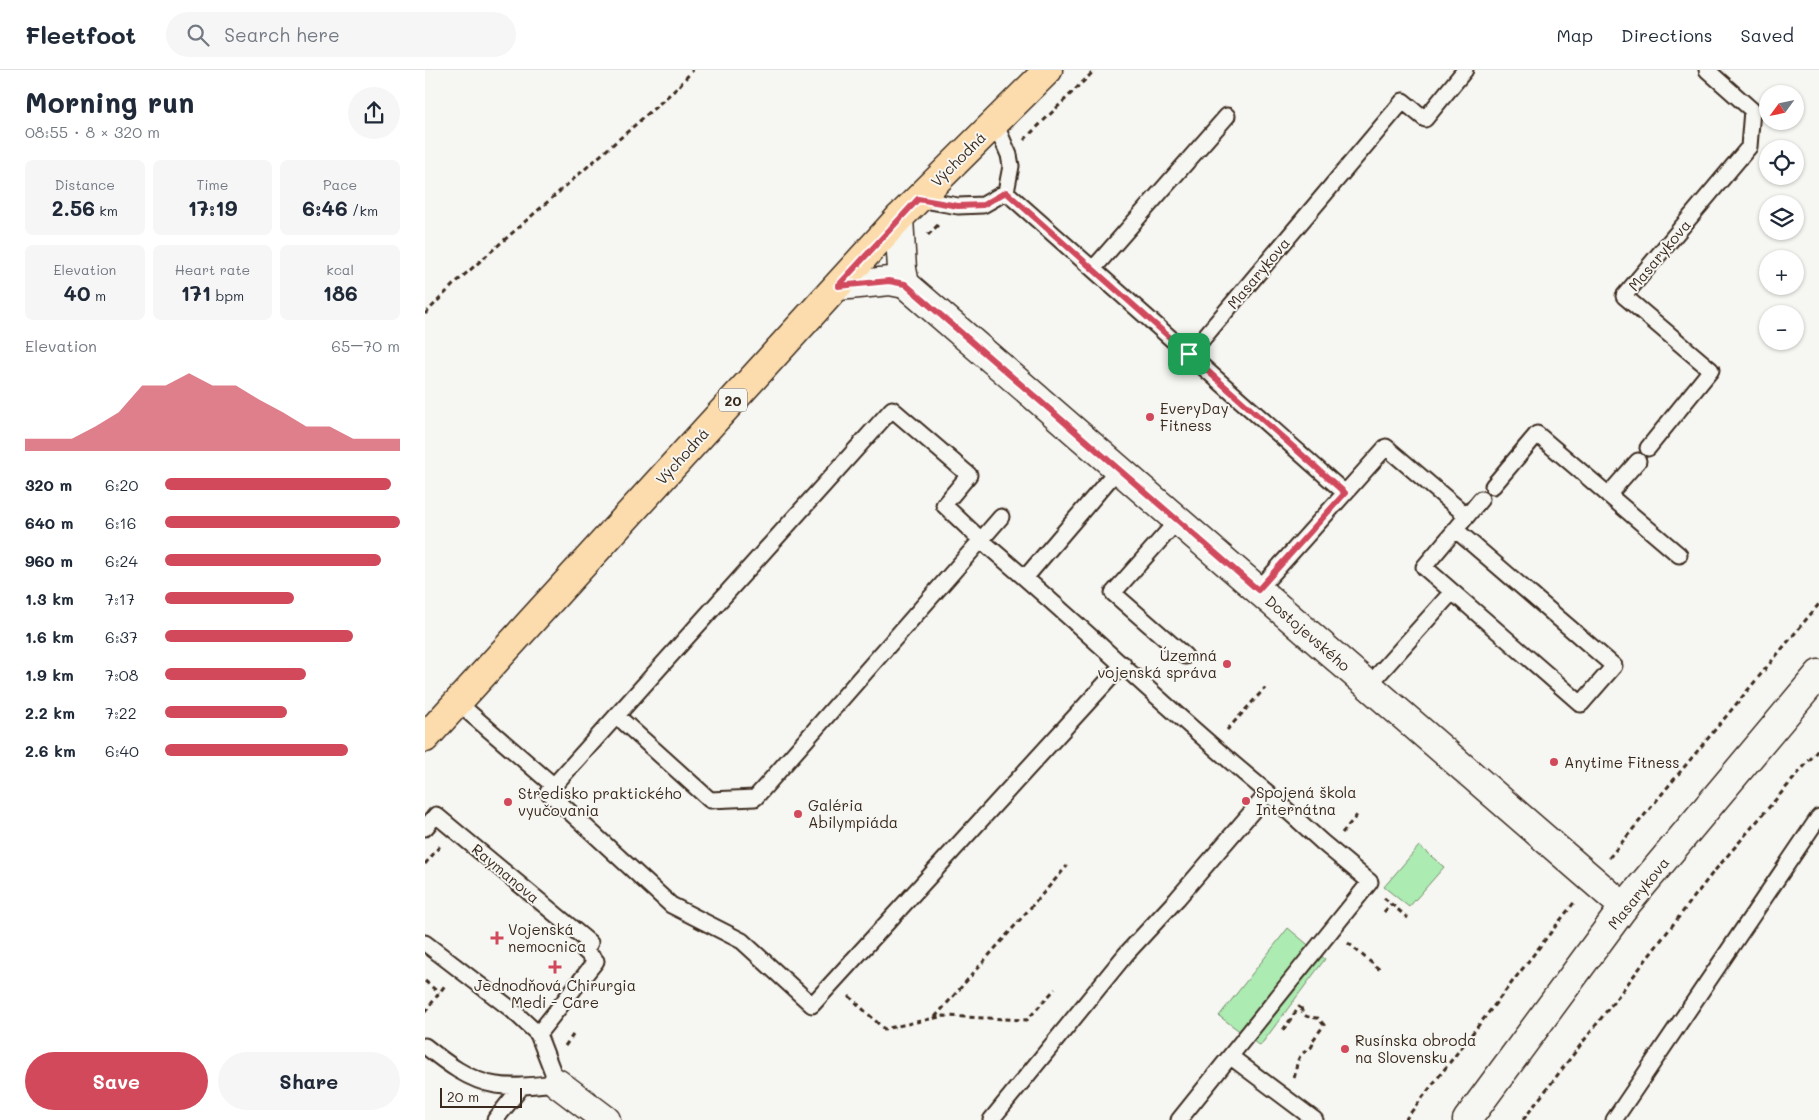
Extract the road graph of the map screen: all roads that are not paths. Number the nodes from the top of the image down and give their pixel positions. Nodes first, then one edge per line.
1 (1048, 70) edge
2 (1465, 70) edge
3 (1707, 70) edge
4 (1227, 116) dead end
5 (995, 123) junction
6 (1006, 192) junction
7 (918, 199) junction
8 (899, 218) junction
9 (1093, 269) junction
10 (905, 284) junction
11 (838, 286) junction
12 (1189, 354) junction
13 (1648, 448) dead end
14 (1638, 461) dead end
15 (1118, 469) junction
16 (1493, 486) dead end
17 (1345, 493) junction
18 (1608, 495) junction
19 (1481, 499) dead end
20 (1467, 516) junction
21 (1001, 517) dead end
22 (1178, 520) junction
23 (1456, 530) junction
24 (981, 540) junction
25 (1679, 555) dead end
26 (1025, 578) junction
27 (1258, 590) junction
28 (1452, 592) junction
29 (1185, 656) dead end
30 (1123, 664) junction
31 (1819, 674) edge
32 (1369, 685) junction
33 (457, 702) junction
34 (617, 716) junction
35 (425, 738) edge
36 (554, 786) junction
37 (1268, 793) junction
38 (1819, 817) edge
39 (425, 828) edge
40 (1624, 907) junction
41 (425, 943) edge
42 (538, 1034) junction
43 (425, 1046) edge
44 (1231, 1057) junction
45 (557, 1083) junction
46 (522, 1086) junction
47 (495, 1120) edge
48 (606, 1120) edge
49 (991, 1120) edge
50 (1179, 1120) edge
51 (1315, 1120) edge
52 (1467, 1120) edge
53 (1614, 1120) edge

1 - 5 main road, Východná / 20
2 - 12 lane, Masarykova
3 - 13 lane, Masarykova
4 - 9 lane
5 - 6 lane
5 - 7 main road, Východná / 20
6 - 7 lane
6 - 9 lane
7 - 8 main road, Východná / 20
8 - 10 street
8 - 11 main road, Východná / 20
9 - 12 lane
10 - 11 street
10 - 15 street, Dostojevského
11 - 33 main road, Východná / 20
12 - 17 lane
14 - 18 lane
15 - 22 street, Dostojevského
15 - 26 lane
16 - 18 lane
17 - 20 lane
17 - 27 lane
18 - 25 lane
19 - 20 lane
20 - 23 lane
21 - 24 lane
22 - 27 street, Dostojevského
22 - 29 lane
23 - 28 lane
23 - 28 lane
24 - 26 lane
24 - 34 lane
24 - 34 lane
26 - 30 lane
27 - 32 street, Dostojevského
28 - 32 lane
30 - 36 lane
30 - 37 lane
31 - 40 street, Masarykova
32 - 40 street, Dostojevského
33 - 35 main road, Východná / 20
33 - 36 lane
34 - 36 lane
37 - 44 lane
37 - 49 lane
38 - 53 lane
39 - 42 lane, Raymanova
40 - 52 street, Masarykova
41 - 42 lane
42 - 45 lane
43 - 46 lane
44 - 50 lane
44 - 51 lane
45 - 46 lane
45 - 48 street
46 - 47 lane

